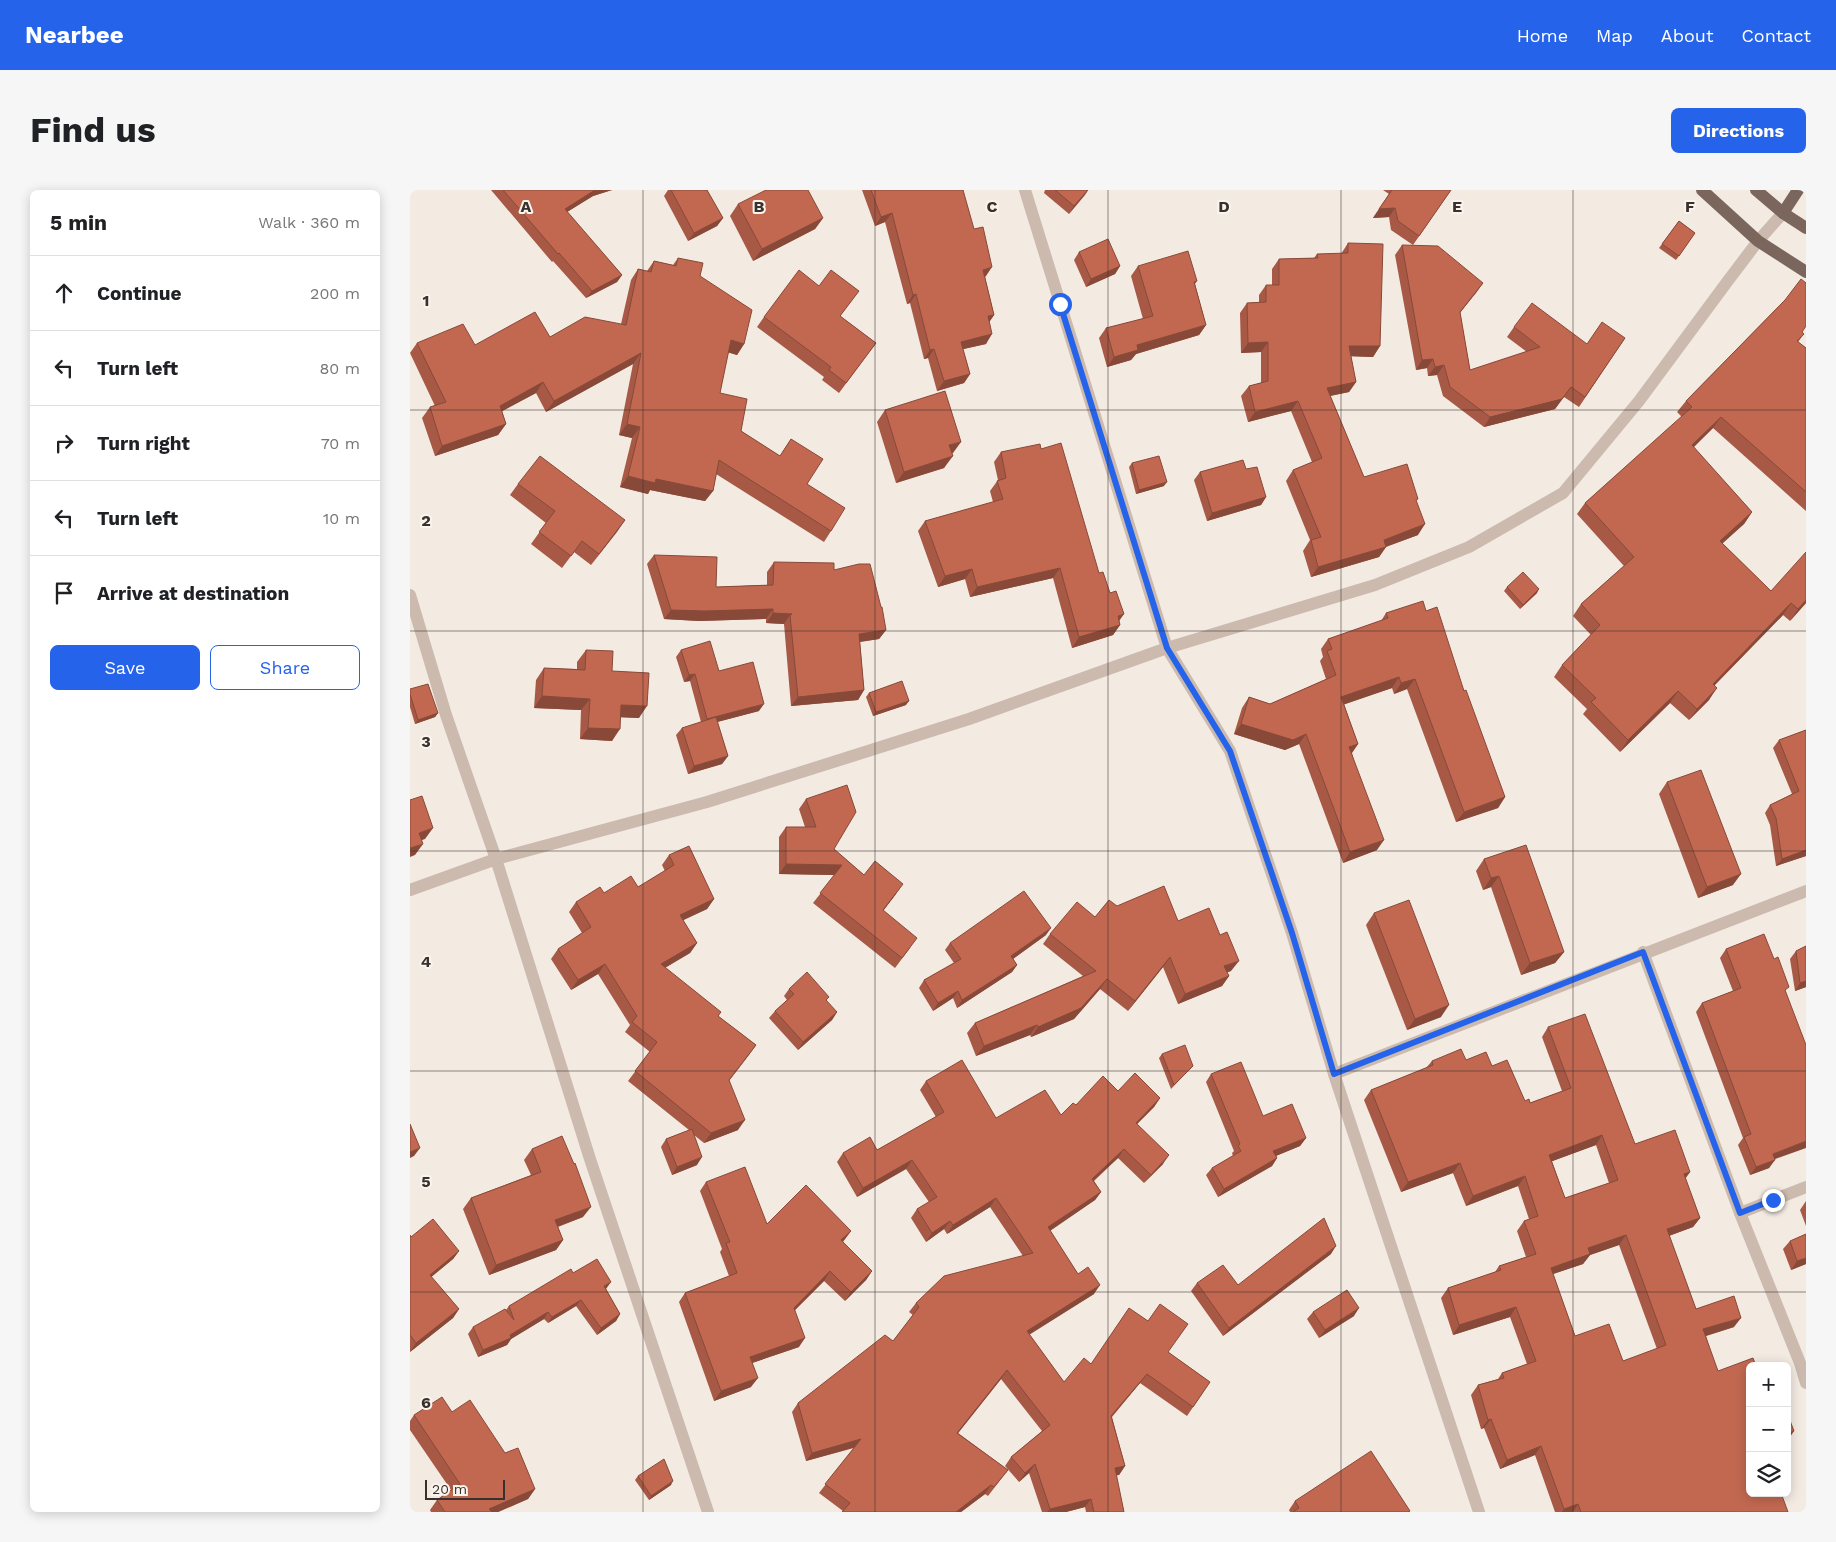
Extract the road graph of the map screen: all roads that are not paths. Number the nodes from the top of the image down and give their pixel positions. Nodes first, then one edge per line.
1 (1025, 190) edge
2 (1702, 190) edge
3 (1756, 190) edge
4 (1798, 190) edge
5 (1783, 213) junction
6 (1806, 228) edge
7 (1758, 241) junction
8 (1806, 272) edge
9 (410, 595) edge
10 (1167, 648) junction
11 (496, 859) junction
12 (410, 890) edge
13 (1806, 890) edge
14 (1643, 952) junction
15 (1334, 1074) junction
16 (1806, 1187) edge
17 (1740, 1213) junction
18 (1803, 1361) edge
19 (1806, 1383) edge
20 (708, 1512) edge
21 (1479, 1512) edge

1 - 10 street
2 - 7 main road
3 - 5 main road
4 - 5 main road
5 - 6 main road
5 - 7 street
7 - 8 main road
7 - 10 street
9 - 11 street
10 - 11 street
10 - 15 street
11 - 12 street
11 - 20 street
13 - 14 street
14 - 15 street
14 - 17 street
15 - 21 street
16 - 17 street
17 - 18 street
18 - 19 street

